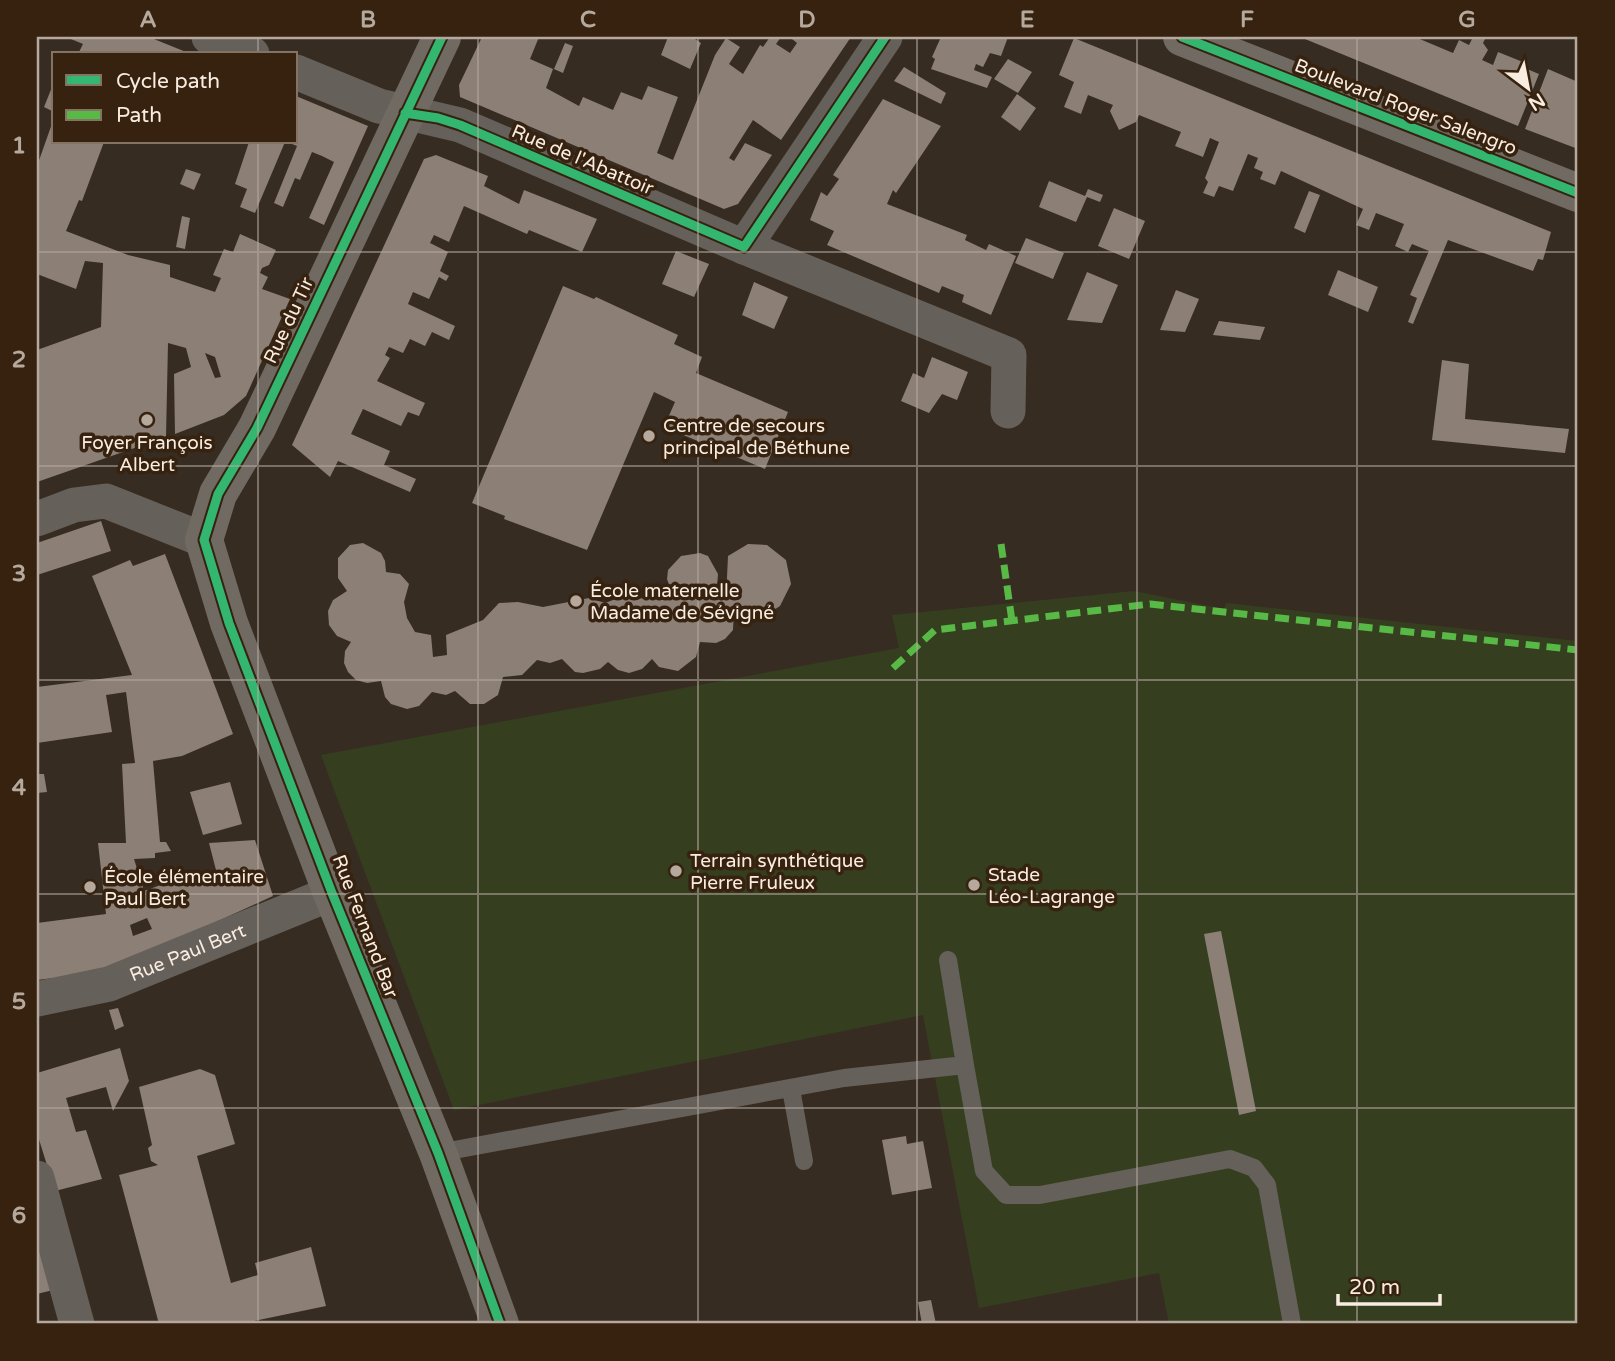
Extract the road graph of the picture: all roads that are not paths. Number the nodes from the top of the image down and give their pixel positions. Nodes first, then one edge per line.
1 (209, 37) edge
2 (442, 37) edge
3 (885, 37) edge
4 (1182, 37) edge
5 (247, 52) edge
6 (298, 73) edge
7 (405, 113) junction
8 (1578, 193) edge
9 (744, 247) junction
10 (1008, 411) dead end
11 (37, 519) edge
12 (204, 540) junction
13 (332, 893) junction
14 (948, 960) dead end
15 (37, 999) edge
16 (965, 1065) junction
17 (791, 1089) junction
18 (438, 1153) junction
19 (804, 1161) dead end
20 (37, 1178) edge
21 (77, 1324) edge
22 (500, 1324) edge
23 (1292, 1324) edge

1 - 5 street
2 - 7 street, Rue du Tir
3 - 9 street
4 - 8 street, Boulevard Roger Salengro
6 - 7 street, Rue de l'Abattoir
7 - 9 street, Rue de l'Abattoir
7 - 12 street, Rue du Tir
9 - 10 street, Rue de l'Abattoir
11 - 12 street
12 - 13 street, Rue Fernand Bar
13 - 15 street, Rue Paul Bert
13 - 18 street, Rue Fernand Bar
14 - 16 lane
16 - 17 lane
16 - 23 lane
17 - 18 lane
17 - 19 lane
18 - 22 street, Rue Fernand Bar
20 - 21 street

